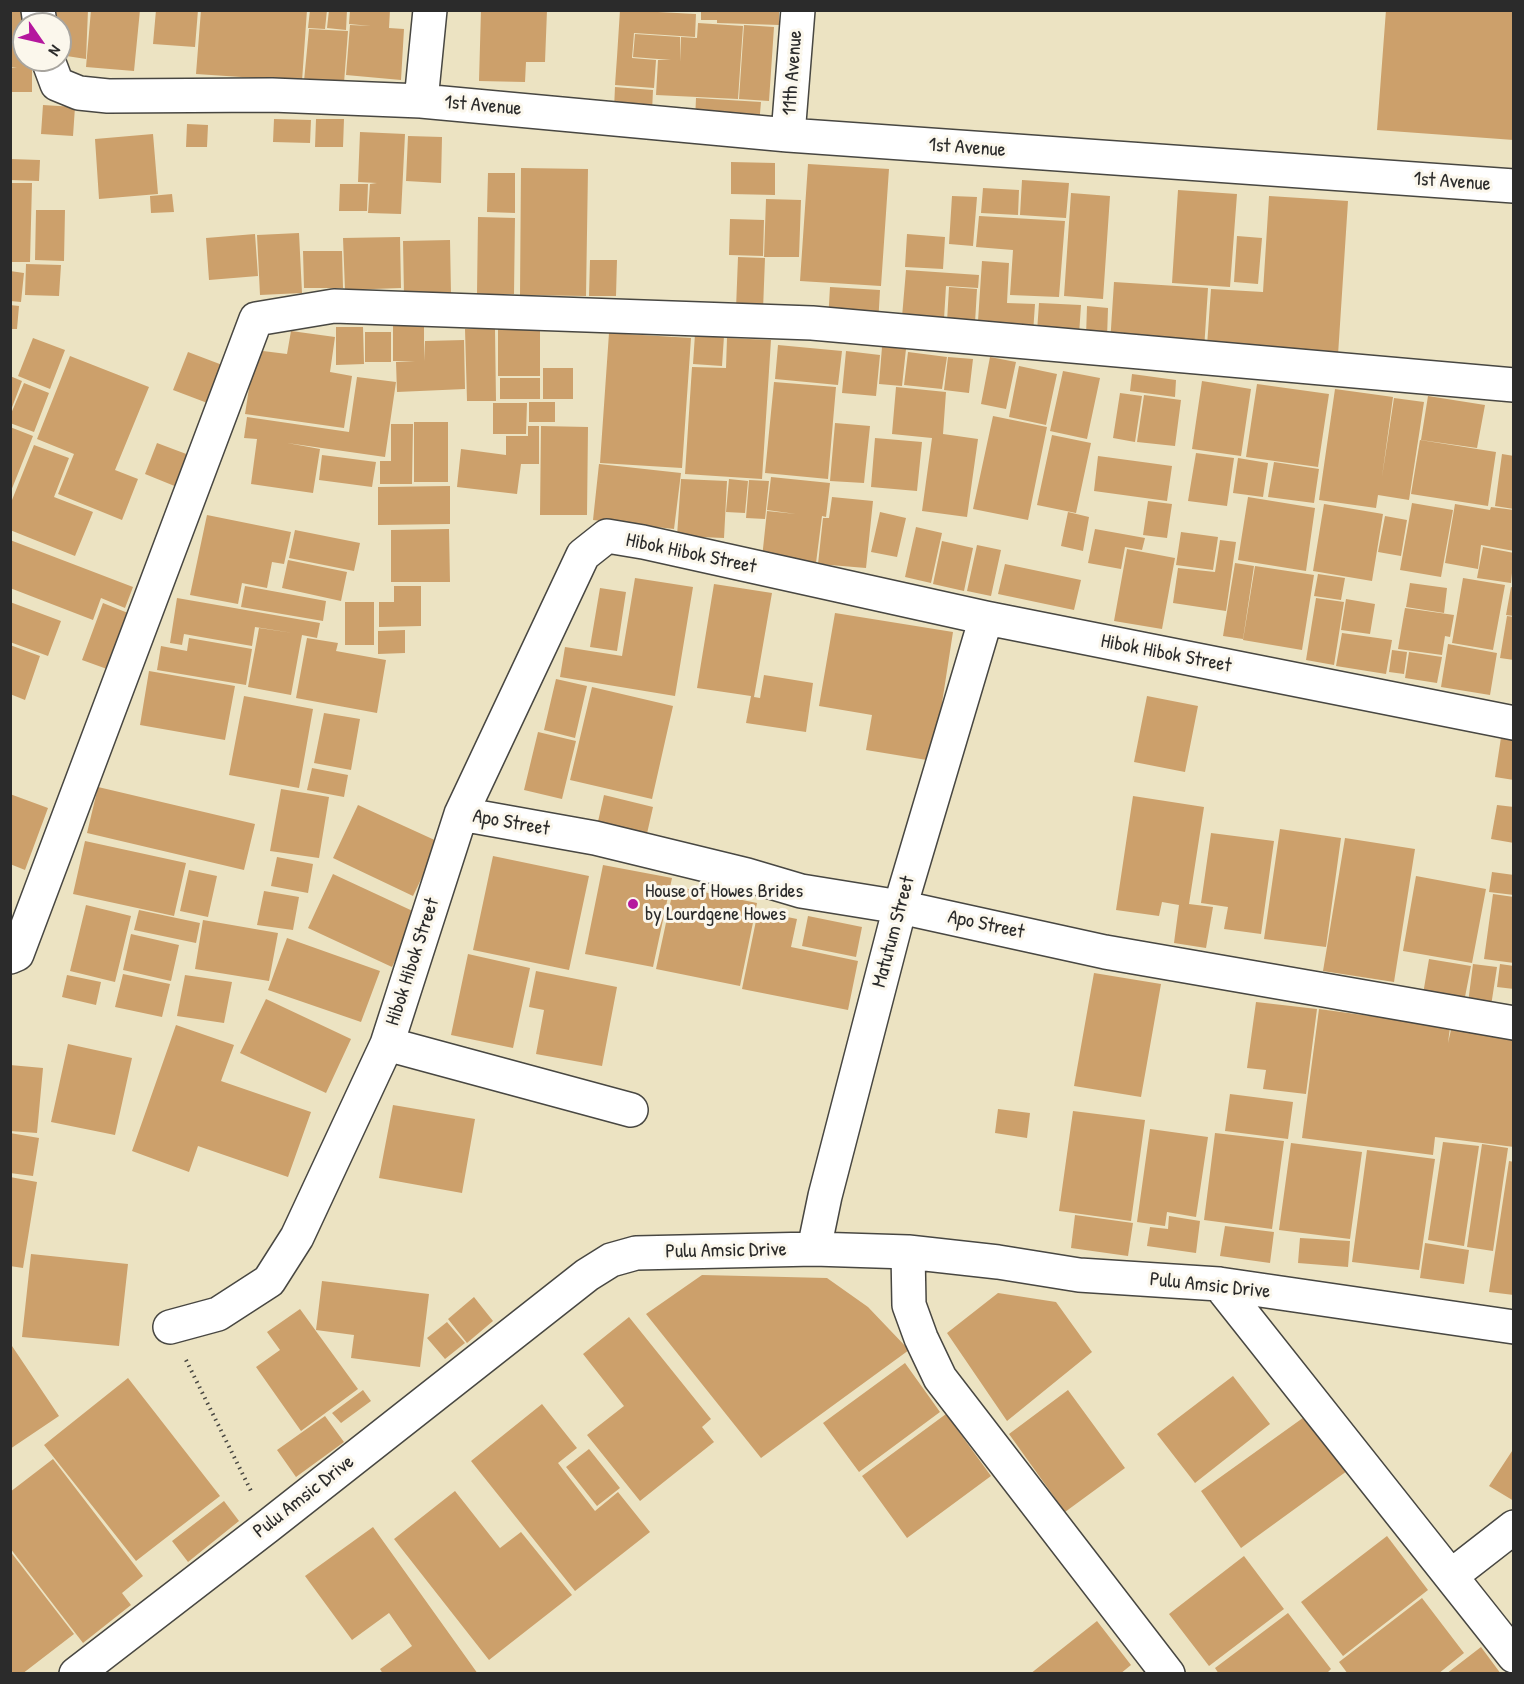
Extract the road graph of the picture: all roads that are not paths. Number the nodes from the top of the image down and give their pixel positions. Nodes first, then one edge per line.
1 (430, 10) edge
2 (798, 10) edge
3 (52, 72) edge
4 (422, 101) junction
5 (788, 135) junction
6 (1514, 186) edge
7 (1514, 385) edge
8 (986, 618) junction
9 (1514, 723) edge
10 (461, 814) junction
11 (900, 907) junction
12 (10, 957) edge
13 (1514, 1023) edge
14 (387, 1044) junction
15 (631, 1110) dead end
16 (814, 1249) junction
17 (908, 1252) junction
18 (1219, 1284) junction
19 (170, 1327) road end
20 (1514, 1327) edge
21 (1514, 1527) edge
22 (1450, 1576) junction
23 (1514, 1656) edge
24 (76, 1674) edge
25 (1168, 1674) edge

1 - 4 street
2 - 5 street, 11th Avenue
3 - 4 street, 1st Avenue
4 - 5 street, 1st Avenue
5 - 6 street, 1st Avenue
7 - 12 street
8 - 9 street, Hibok Hibok Street
8 - 10 street, Hibok Hibok Street
8 - 11 street, Matutum Street
10 - 11 street, Apo Street
10 - 14 street, Hibok Hibok Street
11 - 13 street, Apo Street
11 - 16 street, Matutum Street
14 - 15 street
14 - 19 street, Hibok Hibok Street
16 - 17 street, Pulu Amsic Drive
16 - 24 street, Pulu Amsic Drive
17 - 18 street, Pulu Amsic Drive
17 - 25 street
18 - 20 street, Pulu Amsic Drive
18 - 22 street
21 - 22 street
22 - 23 street

